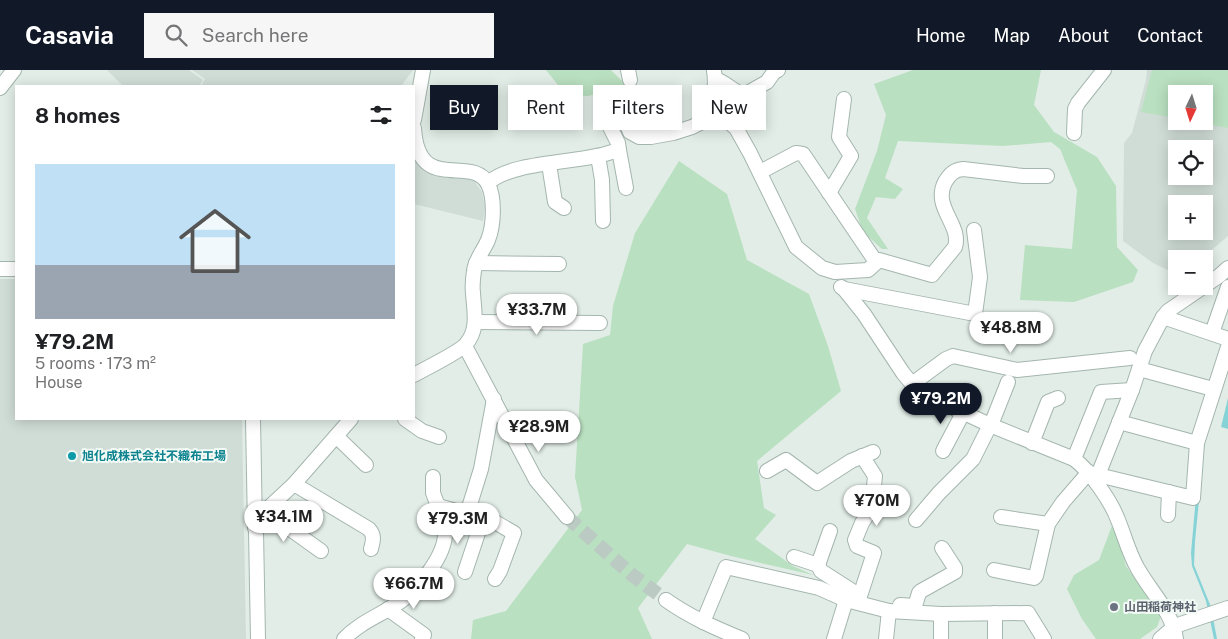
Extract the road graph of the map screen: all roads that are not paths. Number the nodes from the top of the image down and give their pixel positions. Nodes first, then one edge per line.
1 (14, 70) edge
2 (423, 70) edge
3 (778, 70) edge
4 (1104, 70) edge
5 (714, 74) edge
6 (0, 88) edge
7 (844, 99) dead end
8 (415, 114) edge
9 (692, 127) edge
10 (737, 130) edge
11 (1074, 133) dead end
12 (415, 142) edge
13 (619, 150) junction
14 (598, 156) junction
15 (549, 164) junction
16 (760, 172) junction
17 (1047, 176) dead end
18 (488, 183) junction
19 (626, 188) dead end
20 (829, 193) junction
21 (564, 208) dead end
22 (603, 221) dead end
23 (974, 230) dead end
24 (876, 262) junction
25 (476, 263) junction
26 (559, 264) dead end
27 (822, 268) junction
28 (1228, 268) edge
29 (0, 269) edge
30 (15, 269) edge
31 (1228, 288) edge
32 (844, 289) junction
33 (1162, 317) junction
34 (475, 322) junction
35 (600, 323) dead end
36 (1212, 333) junction
37 (1228, 339) edge
38 (465, 346) junction
39 (1228, 347) edge
40 (1134, 364) junction
41 (415, 374) edge
42 (1008, 382) dead end
43 (912, 384) junction
44 (1213, 389) junction
45 (1132, 390) junction
46 (1058, 398) dead end
47 (494, 399) junction
48 (963, 413) junction
49 (253, 420) edge
50 (350, 420) edge
51 (406, 420) edge
52 (1119, 422) junction
53 (990, 425) junction
54 (336, 436) junction
55 (439, 436) dead end
56 (1196, 442) junction
57 (1032, 443) junction
58 (943, 450) dead end
59 (1074, 459) junction
60 (366, 465) dead end
61 (767, 471) dead end
62 (1093, 475) junction
63 (433, 477) dead end
64 (294, 484) junction
65 (1169, 492) junction
66 (438, 506) junction
67 (468, 510) junction
68 (265, 511) junction
69 (1168, 515) dead end
70 (567, 517) tunnel mouth
71 (1001, 517) dead end
72 (916, 520) dead end
73 (1048, 524) junction
74 (256, 531) junction
75 (830, 531) dead end
76 (942, 548) dead end
77 (371, 549) dead end
78 (320, 551) dead end
79 (794, 557) dead end
80 (818, 565) junction
81 (994, 570) dead end
82 (465, 572) dead end
83 (496, 579) dead end
84 (819, 588) junction
85 (860, 596) junction
86 (666, 600) tunnel mouth
87 (846, 600) junction
88 (388, 609) junction
89 (889, 611) junction
90 (1217, 612) edge
91 (995, 613) junction
92 (941, 614) junction
93 (710, 629) edge
94 (1175, 632) edge
95 (258, 639) edge
96 (344, 639) edge
97 (422, 639) edge
98 (742, 639) edge
99 (834, 639) edge
100 (886, 639) edge
101 (941, 639) edge
102 (995, 639) edge
103 (1044, 639) edge
104 (1160, 639) edge

1 - 6 street
2 - 8 street
3 - 5 street
4 - 11 street
7 - 20 street
9 - 13 street
10 - 16 street
12 - 18 street
13 - 14 street
13 - 19 street
14 - 15 street
14 - 22 street
15 - 18 street
15 - 21 street
16 - 20 street
16 - 27 street
17 - 24 street
18 - 25 street
20 - 24 street
23 - 32 street
24 - 27 street
25 - 26 street
25 - 34 street
27 - 32 street
28 - 33 street
29 - 30 street
31 - 36 street
32 - 43 street
33 - 36 street
33 - 40 street
34 - 35 street
34 - 38 street
36 - 37 street
38 - 41 street
38 - 47 street
39 - 44 street
40 - 43 street
40 - 44 street
40 - 45 street
42 - 53 street
43 - 48 street
44 - 56 street
45 - 52 street
45 - 59 street
46 - 57 street
47 - 67 street
47 - 70 street
48 - 53 street
48 - 58 street
49 - 74 street
50 - 54 street
51 - 55 street
52 - 56 street
52 - 62 street
53 - 57 street
53 - 72 street
54 - 60 street
54 - 64 street
56 - 65 street
57 - 59 street
59 - 62 street
61 - 85 street
62 - 65 street
62 - 73 street
62 - 94 street
63 - 66 street
64 - 68 street
64 - 77 street
65 - 69 street
66 - 67 street
66 - 88 street
67 - 82 street
67 - 83 street
68 - 74 street
68 - 78 street
71 - 73 street
73 - 81 street
74 - 95 street
75 - 80 street
76 - 85 street
79 - 80 street
80 - 85 street
84 - 85 street
84 - 87 street
84 - 93 street
86 - 93 street
87 - 89 street
87 - 99 street
88 - 96 street
88 - 97 street
89 - 92 street
89 - 100 street
90 - 94 street
91 - 92 street
91 - 102 street
91 - 103 street
92 - 101 street
93 - 98 street
94 - 104 street

